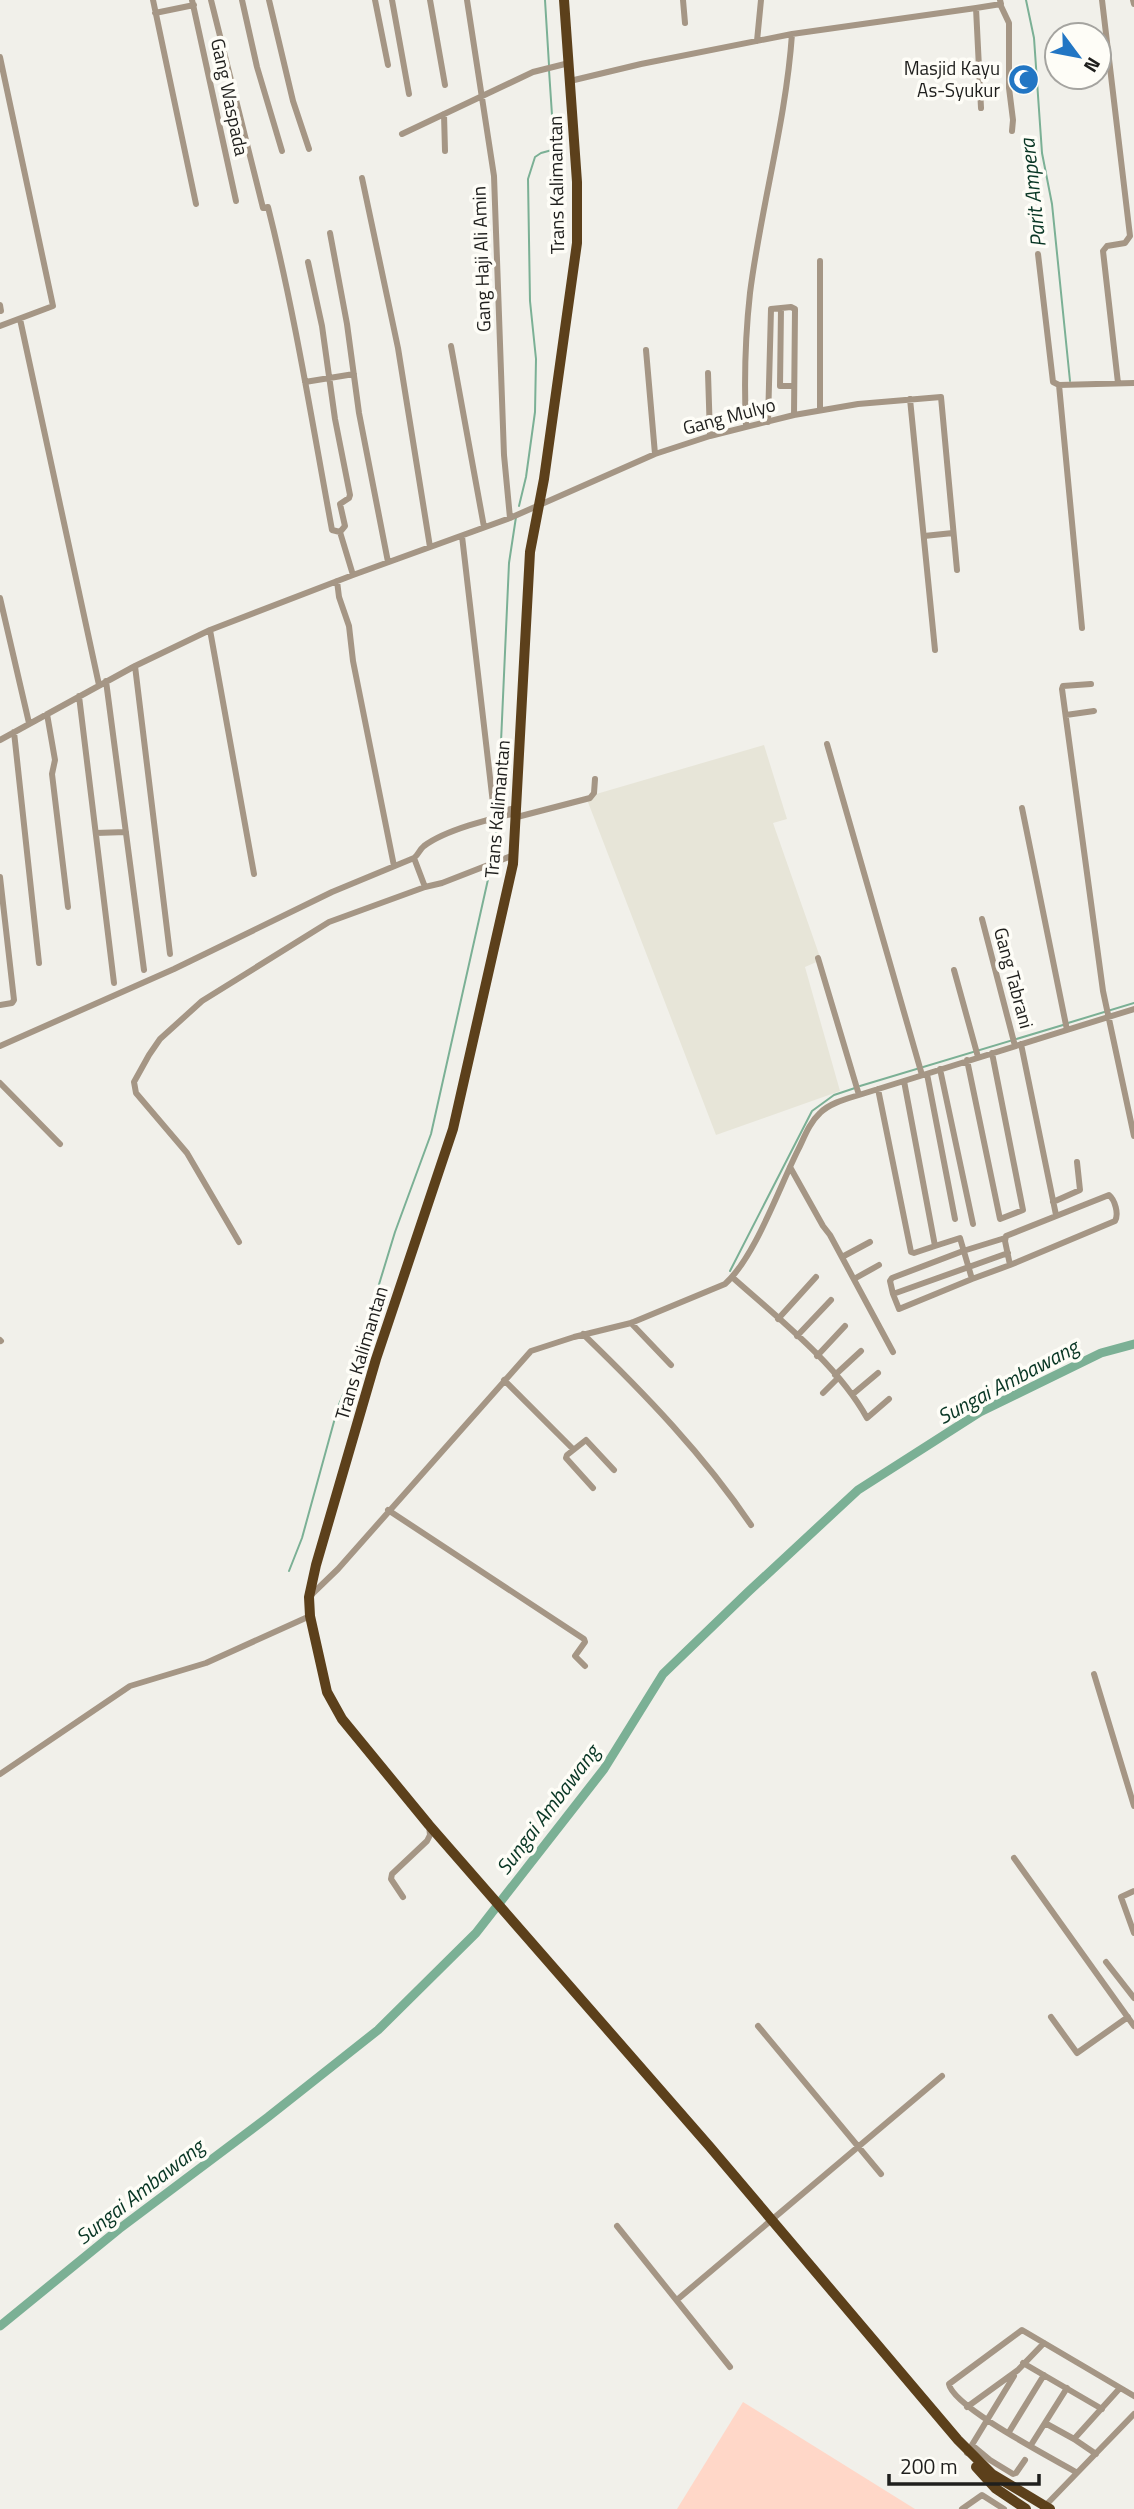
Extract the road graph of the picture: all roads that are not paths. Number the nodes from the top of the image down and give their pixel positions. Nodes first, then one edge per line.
1 (153, 0) edge
2 (211, 0) edge
3 (242, 0) edge
4 (269, 0) edge
5 (375, 0) edge
6 (392, 0) edge
7 (430, 0) edge
8 (467, 0) edge
9 (564, 0) edge
10 (683, 0) edge
11 (761, 0) edge
12 (1102, 0) edge
13 (193, 2) edge
14 (1000, 2) edge
15 (976, 8) junction
16 (155, 13) junction
17 (685, 23) dead end
18 (792, 34) junction
19 (757, 41) junction
20 (0, 58) edge
21 (569, 63) junction
22 (388, 65) dead end
23 (570, 81) junction
24 (445, 85) dead end
25 (408, 94) dead end
26 (483, 95) junction
27 (981, 107) dead end
28 (444, 114) junction
29 (1012, 131) dead end
30 (401, 134) dead end
31 (309, 149) dead end
32 (445, 150) dead end
33 (282, 151) dead end
34 (362, 177) dead end
35 (236, 201) dead end
36 (196, 204) dead end
37 (330, 233) dead end
38 (1038, 254) dead end
39 (820, 261) dead end
40 (308, 262) dead end
41 (781, 309) junction
42 (20, 319) junction
43 (0, 326) edge
44 (451, 346) dead end
45 (646, 350) dead end
46 (708, 373) dead end
47 (354, 374) junction
48 (329, 378) junction
49 (305, 382) junction
50 (1118, 383) junction
51 (1134, 383) edge
52 (1059, 385) junction
53 (794, 386) junction
54 (910, 399) junction
55 (820, 410) junction
56 (794, 415) junction
57 (768, 422) junction
58 (746, 427) junction
59 (710, 436) junction
60 (655, 454) junction
61 (538, 506) junction
62 (515, 516) junction
63 (484, 527) junction
64 (341, 532) junction
65 (953, 533) junction
66 (461, 536) junction
67 (924, 536) junction
68 (430, 547) junction
69 (388, 562) junction
70 (957, 570) dead end
71 (353, 575) junction
72 (337, 581) junction
73 (0, 598) edge
74 (1082, 628) dead end
75 (210, 630) junction
76 (935, 650) dead end
77 (135, 666) junction
78 (106, 681) junction
79 (1091, 684) dead end
80 (99, 685) junction
81 (79, 696) junction
82 (1094, 711) dead end
83 (47, 714) junction
84 (1066, 715) junction
85 (29, 723) junction
86 (14, 732) junction
87 (0, 740) edge
88 (827, 744) dead end
89 (595, 779) dead end
90 (1022, 808) dead end
91 (517, 813) junction
92 (498, 814) junction
93 (126, 832) junction
94 (96, 833) junction
95 (514, 855) junction
96 (414, 858) junction
97 (394, 866) junction
98 (254, 874) dead end
99 (0, 877) edge
100 (425, 887) junction
101 (68, 907) dead end
102 (982, 919) dead end
103 (170, 954) dead end
104 (818, 958) dead end
105 (39, 963) dead end
106 (144, 970) dead end
107 (954, 970) dead end
108 (114, 983) dead end
109 (0, 1004) edge
110 (1134, 1009) edge
111 (1107, 1013) junction
112 (1067, 1026) junction
113 (1016, 1043) junction
114 (0, 1046) edge
115 (977, 1053) junction
116 (992, 1053) junction
117 (967, 1060) junction
118 (940, 1069) junction
119 (924, 1074) junction
120 (904, 1081) junction
121 (0, 1083) edge
122 (858, 1089) junction
123 (878, 1089) junction
124 (1134, 1136) edge
125 (60, 1144) dead end
126 (1077, 1162) dead end
127 (790, 1167) junction
128 (1053, 1202) junction
129 (1056, 1215) junction
130 (955, 1219) dead end
131 (974, 1224) dead end
132 (1005, 1238) junction
133 (239, 1242) dead end
134 (870, 1242) dead end
135 (935, 1246) junction
136 (963, 1251) junction
137 (1008, 1253) junction
138 (842, 1257) junction
139 (879, 1265) dead end
140 (1010, 1265) junction
141 (969, 1267) junction
142 (732, 1277) junction
143 (816, 1277) dead end
144 (854, 1279) junction
145 (972, 1279) junction
146 (893, 1294) junction
147 (831, 1300) dead end
148 (778, 1320) junction
149 (631, 1323) junction
150 (845, 1326) dead end
151 (583, 1334) junction
152 (797, 1336) junction
153 (860, 1351) dead end
154 (893, 1352) dead end
155 (817, 1356) junction
156 (671, 1365) dead end
157 (878, 1373) dead end
158 (836, 1376) junction
159 (505, 1380) junction
160 (823, 1392) dead end
161 (853, 1394) junction
162 (889, 1399) dead end
163 (573, 1449) junction
164 (614, 1470) dead end
165 (593, 1488) dead end
166 (388, 1510) junction
167 (751, 1525) dead end
168 (309, 1597) junction
169 (310, 1616) junction
170 (585, 1666) dead end
171 (1094, 1674) dead end
172 (0, 1774) edge
173 (1134, 1806) edge
174 (429, 1825) junction
175 (1014, 1858) dead end
176 (1134, 1891) edge
177 (403, 1897) dead end
178 (1133, 1928) edge
179 (1107, 1962) dead end
180 (1134, 1998) edge
181 (1051, 2017) dead end
182 (1128, 2017) junction
183 (1134, 2025) edge
184 (758, 2026) dead end
185 (942, 2076) dead end
186 (859, 2148) junction
187 (881, 2174) dead end
188 (772, 2220) junction
189 (617, 2226) dead end
190 (678, 2299) junction
191 (1044, 2343) junction
192 (1023, 2363) junction
193 (730, 2367) dead end
194 (1018, 2370) junction
195 (1044, 2375) junction
196 (1068, 2388) junction
197 (1120, 2388) junction
198 (1134, 2396) edge
199 (967, 2407) junction
200 (1102, 2409) junction
201 (1134, 2414) edge
202 (987, 2420) junction
203 (1045, 2423) junction
204 (1009, 2432) junction
205 (1074, 2440) junction
206 (1031, 2445) junction
207 (969, 2450) junction
208 (1096, 2454) junction
209 (1025, 2460) dead end
210 (1076, 2472) junction
211 (1047, 2507) edge
212 (962, 2509) edge
213 (1004, 2509) edge
214 (1026, 2509) edge

1 - 16 street
2 - 49 street
3 - 33 street
4 - 31 street
5 - 22 street
6 - 25 street
7 - 24 street
8 - 26 street, Gang Haji Ali Amin
9 - 21 highway, Trans Kalimantan
10 - 17 street
11 - 19 street
12 - 50 street
13 - 16 street
13 - 35 street, Gang Waspada
14 - 15 street
14 - 29 street
15 - 18 street
15 - 27 street
16 - 36 street
18 - 19 street
18 - 58 street
19 - 23 street
20 - 42 street
21 - 23 highway, Trans Kalimantan
21 - 26 street
23 - 61 highway, Trans Kalimantan
26 - 28 street
26 - 62 street, Gang Haji Ali Amin
28 - 30 street
28 - 32 street
34 - 68 street
37 - 47 street
38 - 52 street
39 - 55 street
40 - 48 street
41 - 53 street
41 - 53 street
41 - 57 street
42 - 43 street
42 - 80 street
44 - 63 street
45 - 60 street
46 - 59 street
47 - 48 street
47 - 69 street
48 - 49 street
48 - 64 street
49 - 64 street
50 - 51 street
50 - 52 street
52 - 74 street
53 - 56 street
54 - 55 street, Gang Mulyo
54 - 65 street, Gang Mulyo
54 - 67 street
55 - 56 street, Gang Mulyo
56 - 57 street, Gang Mulyo
57 - 58 street, Gang Mulyo
58 - 59 street, Gang Mulyo
59 - 60 street, Gang Mulyo
60 - 61 street, Gang Mulyo
61 - 62 street, Gang Mulyo
61 - 91 highway, Trans Kalimantan
62 - 63 street, Gang Mulyo
63 - 66 street, Gang Mulyo
64 - 71 street
65 - 67 street
65 - 70 street
66 - 68 street, Gang Mulyo
66 - 92 street
67 - 76 street
68 - 69 street, Gang Mulyo
69 - 71 street, Gang Mulyo
71 - 72 street, Gang Mulyo
72 - 75 street, Gang Mulyo
72 - 97 street
73 - 85 street
75 - 77 street, Gang Mulyo
75 - 98 street
77 - 78 street, Gang Mulyo
77 - 103 street
78 - 80 street, Gang Mulyo
78 - 93 street
79 - 84 street
80 - 81 street, Gang Mulyo
81 - 83 street, Gang Mulyo
81 - 94 street
82 - 84 street
83 - 85 street, Gang Mulyo
83 - 101 street
84 - 111 street
85 - 86 street, Gang Mulyo
86 - 87 street, Gang Mulyo
86 - 105 street
88 - 119 street
89 - 91 street
90 - 112 street
91 - 92 street
91 - 95 highway, Trans Kalimantan
92 - 96 street
93 - 94 street
93 - 106 street
94 - 108 street
95 - 100 street
95 - 168 highway, Trans Kalimantan
96 - 97 street
96 - 100 street
97 - 114 street
99 - 109 street
100 - 133 street
102 - 113 street, Gang Tabrani
104 - 122 street
107 - 115 street
110 - 111 street
111 - 112 street
111 - 124 street
112 - 113 street
113 - 116 street
113 - 128 street, Gang Tabrani
115 - 116 street
115 - 117 street
116 - 117 street
117 - 118 street
118 - 119 street
118 - 131 street
119 - 120 street
119 - 130 street
120 - 123 street
120 - 135 street
121 - 125 street
122 - 123 street
122 - 127 street
123 - 135 street
126 - 128 street
127 - 138 street
127 - 142 street
128 - 129 street, Gang Tabrani
129 - 132 street
129 - 140 street
132 - 136 street
132 - 137 street
134 - 138 street
135 - 136 street
136 - 141 street
136 - 146 street
137 - 140 street
137 - 141 street
138 - 144 street
139 - 144 street
140 - 145 street
141 - 145 street
141 - 146 street
142 - 148 street
142 - 149 street
143 - 148 street
144 - 154 street
145 - 146 street
147 - 152 street
148 - 152 street
149 - 151 street
149 - 156 street
150 - 155 street
151 - 159 street
151 - 167 street
152 - 155 street
153 - 158 street
155 - 158 street
157 - 161 street
158 - 160 street
158 - 161 street
159 - 163 street
159 - 166 street
161 - 162 street
163 - 164 street
163 - 165 street
166 - 168 street
166 - 170 street
168 - 169 highway, Trans Kalimantan
169 - 172 street
169 - 174 highway, Trans Kalimantan
171 - 173 street
174 - 177 street
174 - 188 highway, Trans Kalimantan
175 - 182 street
176 - 178 street
179 - 180 street
181 - 182 street
182 - 183 street
184 - 186 street
185 - 186 street
186 - 187 street
186 - 188 street
188 - 190 street
188 - 207 highway, Trans Kalimantan
189 - 190 street
190 - 193 street
191 - 192 street
191 - 197 street
191 - 199 street
192 - 194 street
192 - 195 street
194 - 199 street
194 - 202 street
195 - 196 street
195 - 204 street
196 - 200 street
196 - 203 street
197 - 198 street
197 - 200 street
199 - 202 street
200 - 205 street
201 - 208 street
202 - 204 street
202 - 207 street
203 - 205 street
203 - 206 street
204 - 206 street
205 - 208 street
206 - 210 street
207 - 209 street
207 - 211 highway
207 - 214 highway
208 - 210 street
210 - 211 street
212 - 213 street

